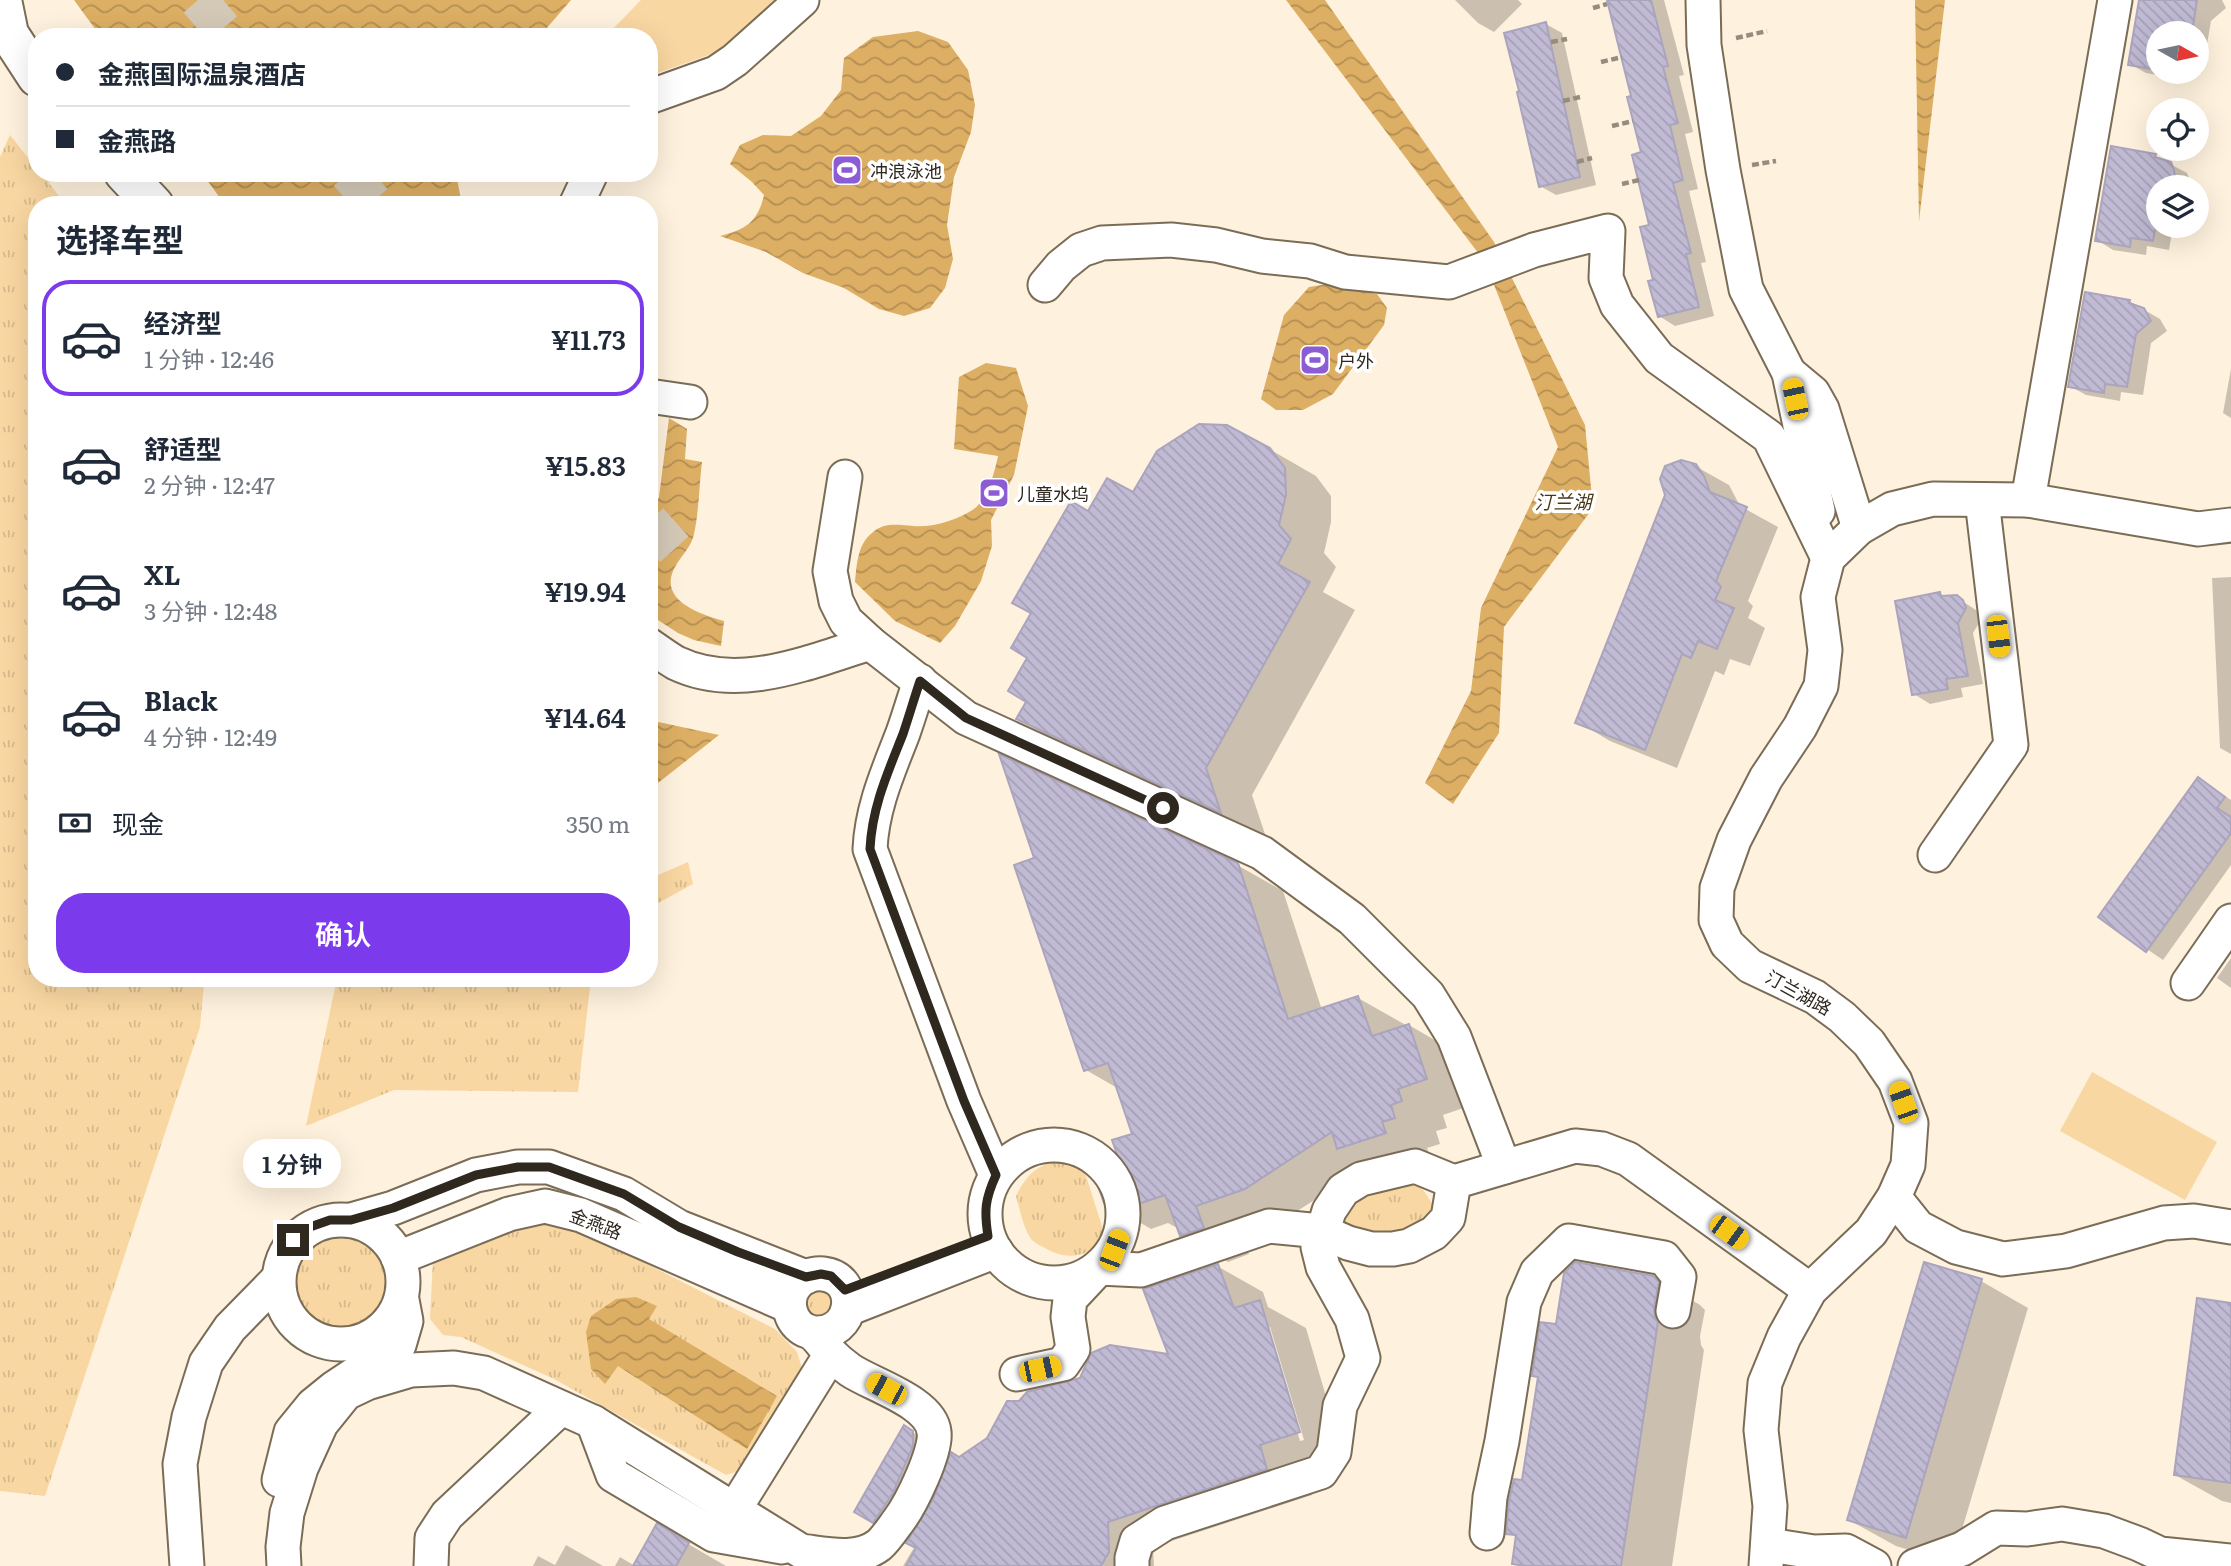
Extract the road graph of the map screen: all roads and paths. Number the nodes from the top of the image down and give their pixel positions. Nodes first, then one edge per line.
1 (2, 0) edge
2 (802, 0) edge
3 (1703, 0) edge
4 (2115, 0) edge
5 (1608, 4) dead end
6 (1593, 8) dead end
7 (1567, 39) dead end
8 (1551, 42) dead end
9 (1622, 57) dead end
10 (1601, 62) dead end
11 (28, 63) edge
12 (658, 94) edge
13 (1580, 97) dead end
14 (1563, 101) dead end
15 (1633, 121) dead end
16 (1612, 126) dead end
17 (1592, 158) dead end
18 (1577, 162) dead end
19 (1639, 180) dead end
20 (132, 182) edge
21 (1622, 184) dead end
22 (146, 196) edge
23 (1045, 285) dead end
24 (1789, 373) junction
25 (658, 397) edge
26 (690, 402) dead end
27 (845, 477) dead end
28 (1982, 500) junction
29 (2028, 500) junction
30 (2231, 524) edge
31 (1859, 528) junction
32 (1828, 558) junction
33 (870, 643) junction
34 (658, 651) edge
35 (920, 681) junction
36 (1935, 855) dead end
37 (2231, 921) edge
38 (2188, 983) dead end
39 (1504, 1167) junction
40 (996, 1175) junction
41 (1454, 1182) junction
42 (1894, 1197) junction
43 (351, 1220) junction
44 (2231, 1227) edge
45 (1321, 1231) junction
46 (992, 1244) junction
47 (398, 1258) junction
48 (1099, 1268) junction
49 (806, 1277) junction
50 (1811, 1290) junction
51 (281, 1292) junction
52 (789, 1306) junction
53 (846, 1306) junction
54 (403, 1309) junction
55 (1673, 1311) dead end
56 (834, 1356) junction
57 (484, 1373) junction
58 (1017, 1374) dead end
59 (561, 1408) junction
60 (593, 1422) junction
61 (739, 1513) junction
62 (1488, 1533) dead end
63 (801, 1550) junction
64 (1767, 1555) edge
65 (2231, 1560) edge
66 (187, 1566) edge
67 (208, 1566) edge
68 (270, 1566) edge
69 (284, 1566) edge
70 (431, 1566) edge
71 (1132, 1566) edge
72 (1874, 1566) edge
73 (1914, 1566) edge

1 - 11 main road
2 - 12 street
3 - 24 street
4 - 29 street
5 - 6 path
7 - 8 path
9 - 10 path
13 - 14 path
15 - 16 path
17 - 18 path
19 - 21 path
20 - 22 main road
23 - 32 street
24 - 31 street
24 - 32 street
25 - 26 street
27 - 33 street
28 - 29 street
28 - 31 street
28 - 36 street
29 - 30 street
31 - 32 street
32 - 42 street, 汀兰湖路
33 - 34 street
33 - 35 street
35 - 39 street
35 - 40 street
37 - 38 street
39 - 41 street
39 - 50 street
40 - 46 street
40 - 48 street
41 - 45 street
41 - 45 street
42 - 44 street
42 - 50 street, 汀兰湖路
43 - 47 street
43 - 49 street, 金燕路
43 - 51 street, 金燕路
45 - 48 street
45 - 71 street
46 - 48 street
46 - 53 street
47 - 52 street, 金燕路
47 - 54 street
48 - 58 street
49 - 52 street
49 - 53 street, 金燕路
50 - 64 street, 汀兰湖路
51 - 54 street
51 - 66 street, 金燕路
51 - 67 street
52 - 56 street, 金燕路
53 - 56 street, 金燕路
53 - 56 street
54 - 57 street, 金燕路
54 - 68 street
55 - 62 street
56 - 61 street
56 - 61 street, 金燕路
56 - 63 street, 金燕路
57 - 59 street, 金燕路
57 - 69 street, 金燕路
59 - 60 street, 金燕路
59 - 70 street
60 - 61 street, 金燕路
60 - 63 street
61 - 63 street, 金燕路
64 - 72 street
65 - 73 street

